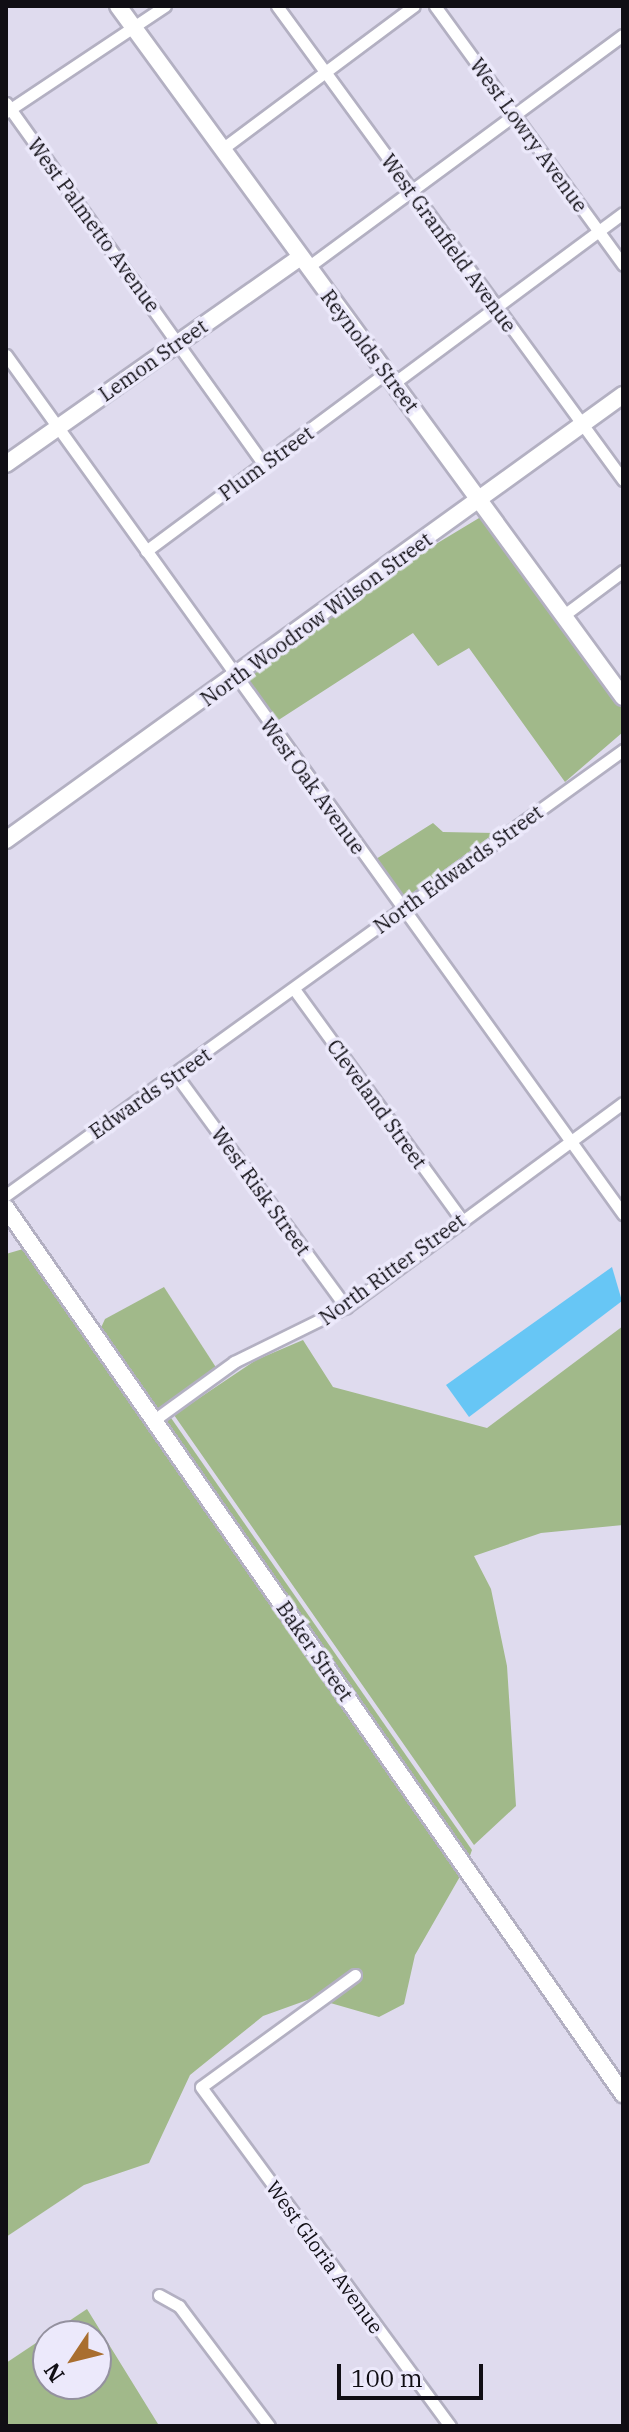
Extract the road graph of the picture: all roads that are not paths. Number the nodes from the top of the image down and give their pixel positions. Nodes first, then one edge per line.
1 (118, 6) edge
2 (165, 6) edge
3 (277, 6) edge
4 (414, 6) edge
5 (435, 6) edge
6 (134, 28) junction
7 (623, 35) edge
8 (325, 72) junction
9 (7, 108) edge
10 (513, 113) junction
11 (222, 149) junction
12 (410, 189) junction
13 (623, 213) edge
14 (598, 231) junction
15 (304, 262) junction
16 (623, 265) edge
17 (496, 307) junction
18 (178, 342) junction
19 (6, 355) edge
20 (390, 378) junction
21 (623, 395) edge
22 (582, 424) junction
23 (57, 428) junction
24 (6, 464) edge
25 (264, 465) junction
26 (623, 480) edge
27 (479, 499) junction
28 (146, 551) junction
29 (623, 571) edge
30 (564, 615) junction
31 (235, 679) junction
32 (623, 697) edge
33 (623, 750) edge
34 (6, 840) edge
35 (403, 909) junction
36 (294, 989) junction
37 (176, 1075) junction
38 (623, 1103) edge
39 (573, 1140) junction
40 (6, 1195) edge
41 (6, 1208) edge
42 (623, 1214) edge
43 (461, 1219) junction
44 (346, 1307) junction
45 (154, 1420) junction
46 (355, 1975) dead end
47 (623, 2094) edge
48 (159, 2295) dead end
49 (269, 2426) edge
50 (450, 2426) edge

1 - 6 main road, Reynolds Street
2 - 6 street
3 - 8 street, West Granfield Avenue
4 - 8 street
5 - 10 street, West Lowry Avenue
6 - 9 street
6 - 11 main road, Reynolds Street
7 - 10 street
8 - 11 street
8 - 12 street, West Granfield Avenue
9 - 18 street, West Palmetto Avenue
10 - 12 street
10 - 14 street, West Lowry Avenue
11 - 15 main road, Reynolds Street
12 - 15 street
12 - 17 street, West Granfield Avenue
13 - 14 street
14 - 16 street, West Lowry Avenue
14 - 17 street, Plum Street
15 - 18 main road, Lemon Street
15 - 20 main road, Reynolds Street
17 - 20 street, Plum Street
17 - 22 street, West Granfield Avenue
18 - 23 main road, Lemon Street
18 - 25 street, West Palmetto Avenue
19 - 23 street, West Oak Avenue
20 - 25 street, Plum Street
20 - 27 main road, Reynolds Street
21 - 22 main road, North Woodrow Wilson Street
22 - 26 street, West Granfield Avenue
22 - 27 main road, North Woodrow Wilson Street
23 - 24 main road, Lemon Street
23 - 28 street, West Oak Avenue
25 - 28 street, Plum Street
27 - 30 main road, Reynolds Street
27 - 31 main road, North Woodrow Wilson Street
28 - 31 street, West Oak Avenue
29 - 30 street
30 - 32 main road, Reynolds Street
31 - 34 main road, North Woodrow Wilson Street
31 - 35 street, West Oak Avenue
33 - 35 street, North Edwards Street
35 - 36 street, North Edwards Street
35 - 39 street, West Oak Avenue
36 - 37 street, Edwards Street
36 - 43 street, Cleveland Street
37 - 40 street, Edwards Street
37 - 44 street, West Risk Street
38 - 39 street, North Ritter Street
39 - 42 street, West Oak Avenue
39 - 43 street, North Ritter Street
41 - 45 main road, Baker Street
43 - 44 street, North Ritter Street
44 - 45 street, North Ritter Street
45 - 47 main road, Baker Street
46 - 50 street, West Gloria Avenue
48 - 49 street

